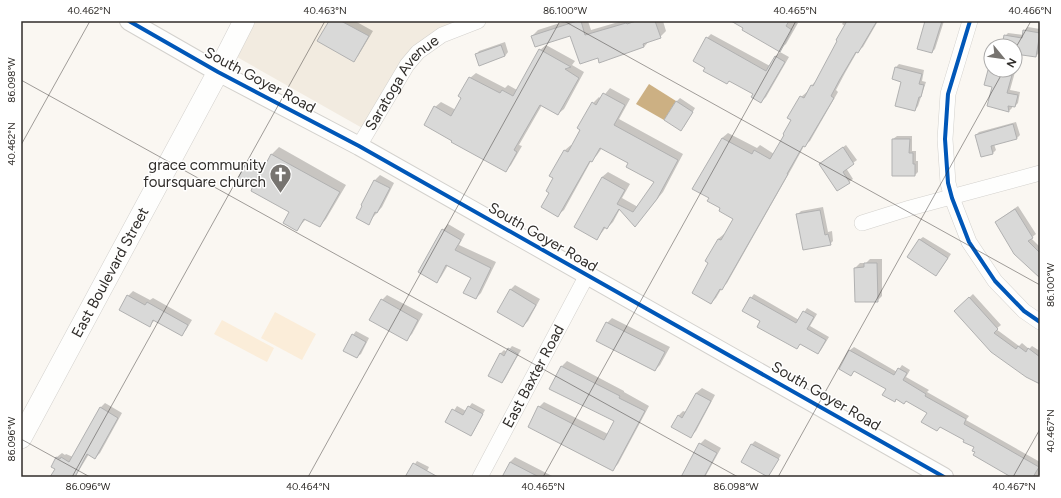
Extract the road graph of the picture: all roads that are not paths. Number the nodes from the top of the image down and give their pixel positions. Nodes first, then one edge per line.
1 (130, 21) edge
2 (244, 21) edge
3 (478, 21) edge
4 (970, 21) edge
5 (218, 72) junction
6 (359, 146) junction
7 (1040, 173) edge
8 (952, 198) junction
9 (862, 223) dead end
10 (587, 275) junction
11 (1040, 322) edge
12 (21, 438) edge
13 (480, 477) edge
14 (944, 477) edge

1 - 5 street, South Goyer Road
2 - 5 main road, East Boulevard Street
3 - 6 street, Saratoga Avenue
4 - 8 street
5 - 6 street, South Goyer Road
5 - 12 main road, East Boulevard Street
6 - 10 street, South Goyer Road
7 - 8 street
8 - 9 street
8 - 11 street
10 - 13 street, East Baxter Road
10 - 14 street, South Goyer Road

